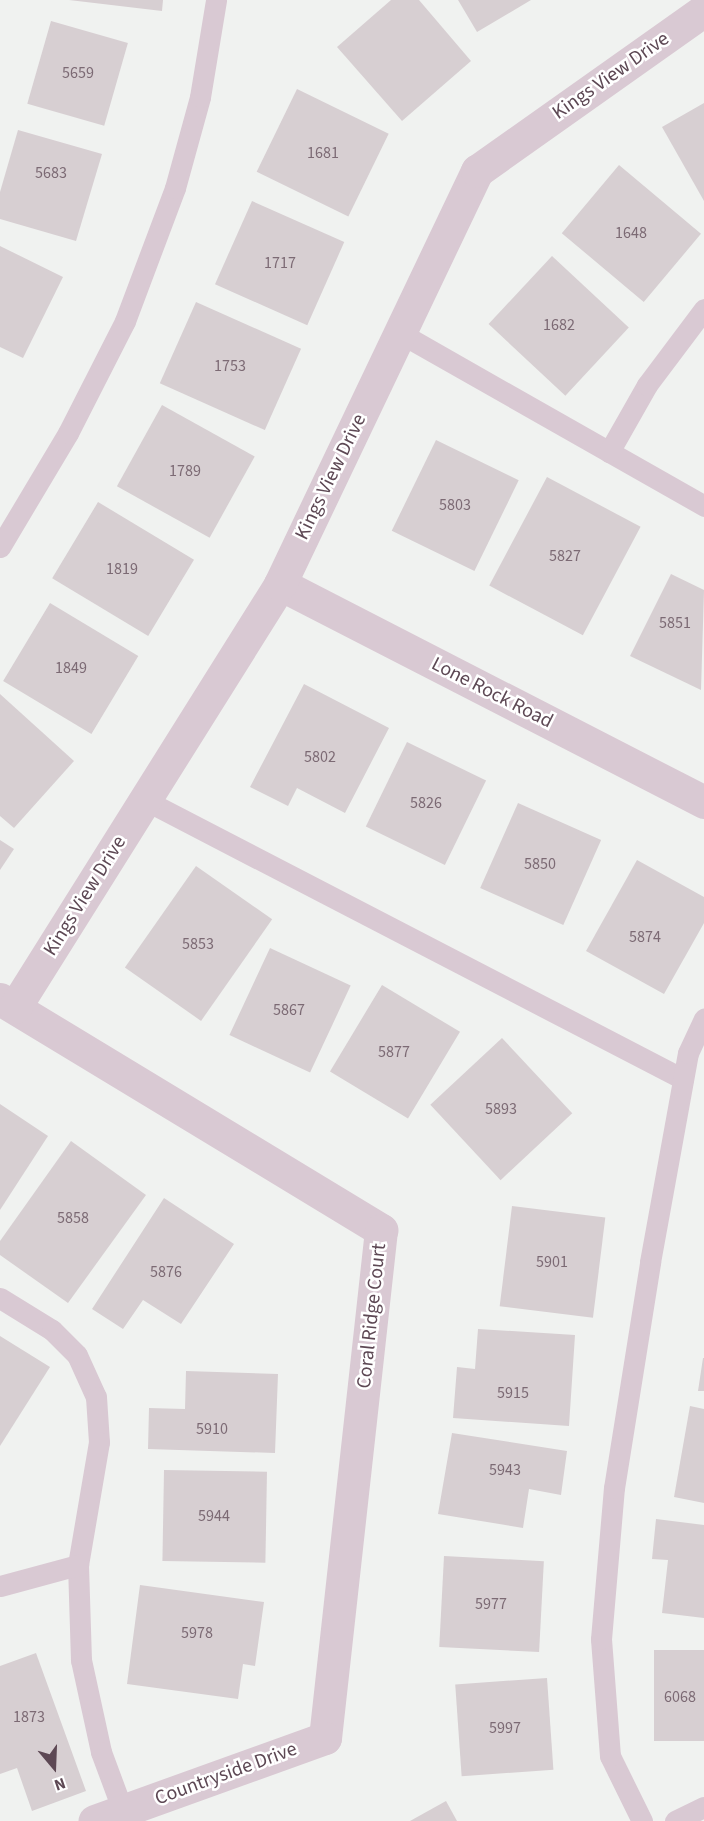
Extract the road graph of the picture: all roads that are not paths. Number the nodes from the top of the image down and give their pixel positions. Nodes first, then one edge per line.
1 (216, 0) edge
2 (704, 10) edge
3 (704, 309) edge
4 (400, 333) junction
5 (609, 452) junction
6 (704, 506) edge
7 (0, 547) edge
8 (280, 584) junction
9 (145, 800) junction
10 (704, 802) edge
11 (8, 1003) edge
12 (704, 1018) edge
13 (683, 1078) junction
14 (0, 1298) edge
15 (78, 1565) junction
16 (0, 1586) edge
17 (325, 1738) joint
18 (704, 1807) edge
19 (109, 1816) edge
20 (642, 1821) edge
21 (675, 1821) edge

1 - 7 lane
2 - 4 street, Kings View Drive
3 - 5 lane
4 - 5 lane
4 - 8 street, Kings View Drive
5 - 6 lane
8 - 9 street, Kings View Drive
8 - 10 street, Lone Rock Road
9 - 11 street, Kings View Drive
9 - 13 lane
11 - 17 street, Coral Ridge Court
12 - 13 lane
13 - 20 lane
14 - 15 lane
15 - 16 lane
15 - 19 lane
17 - 19 street, Countryside Drive
18 - 21 lane

